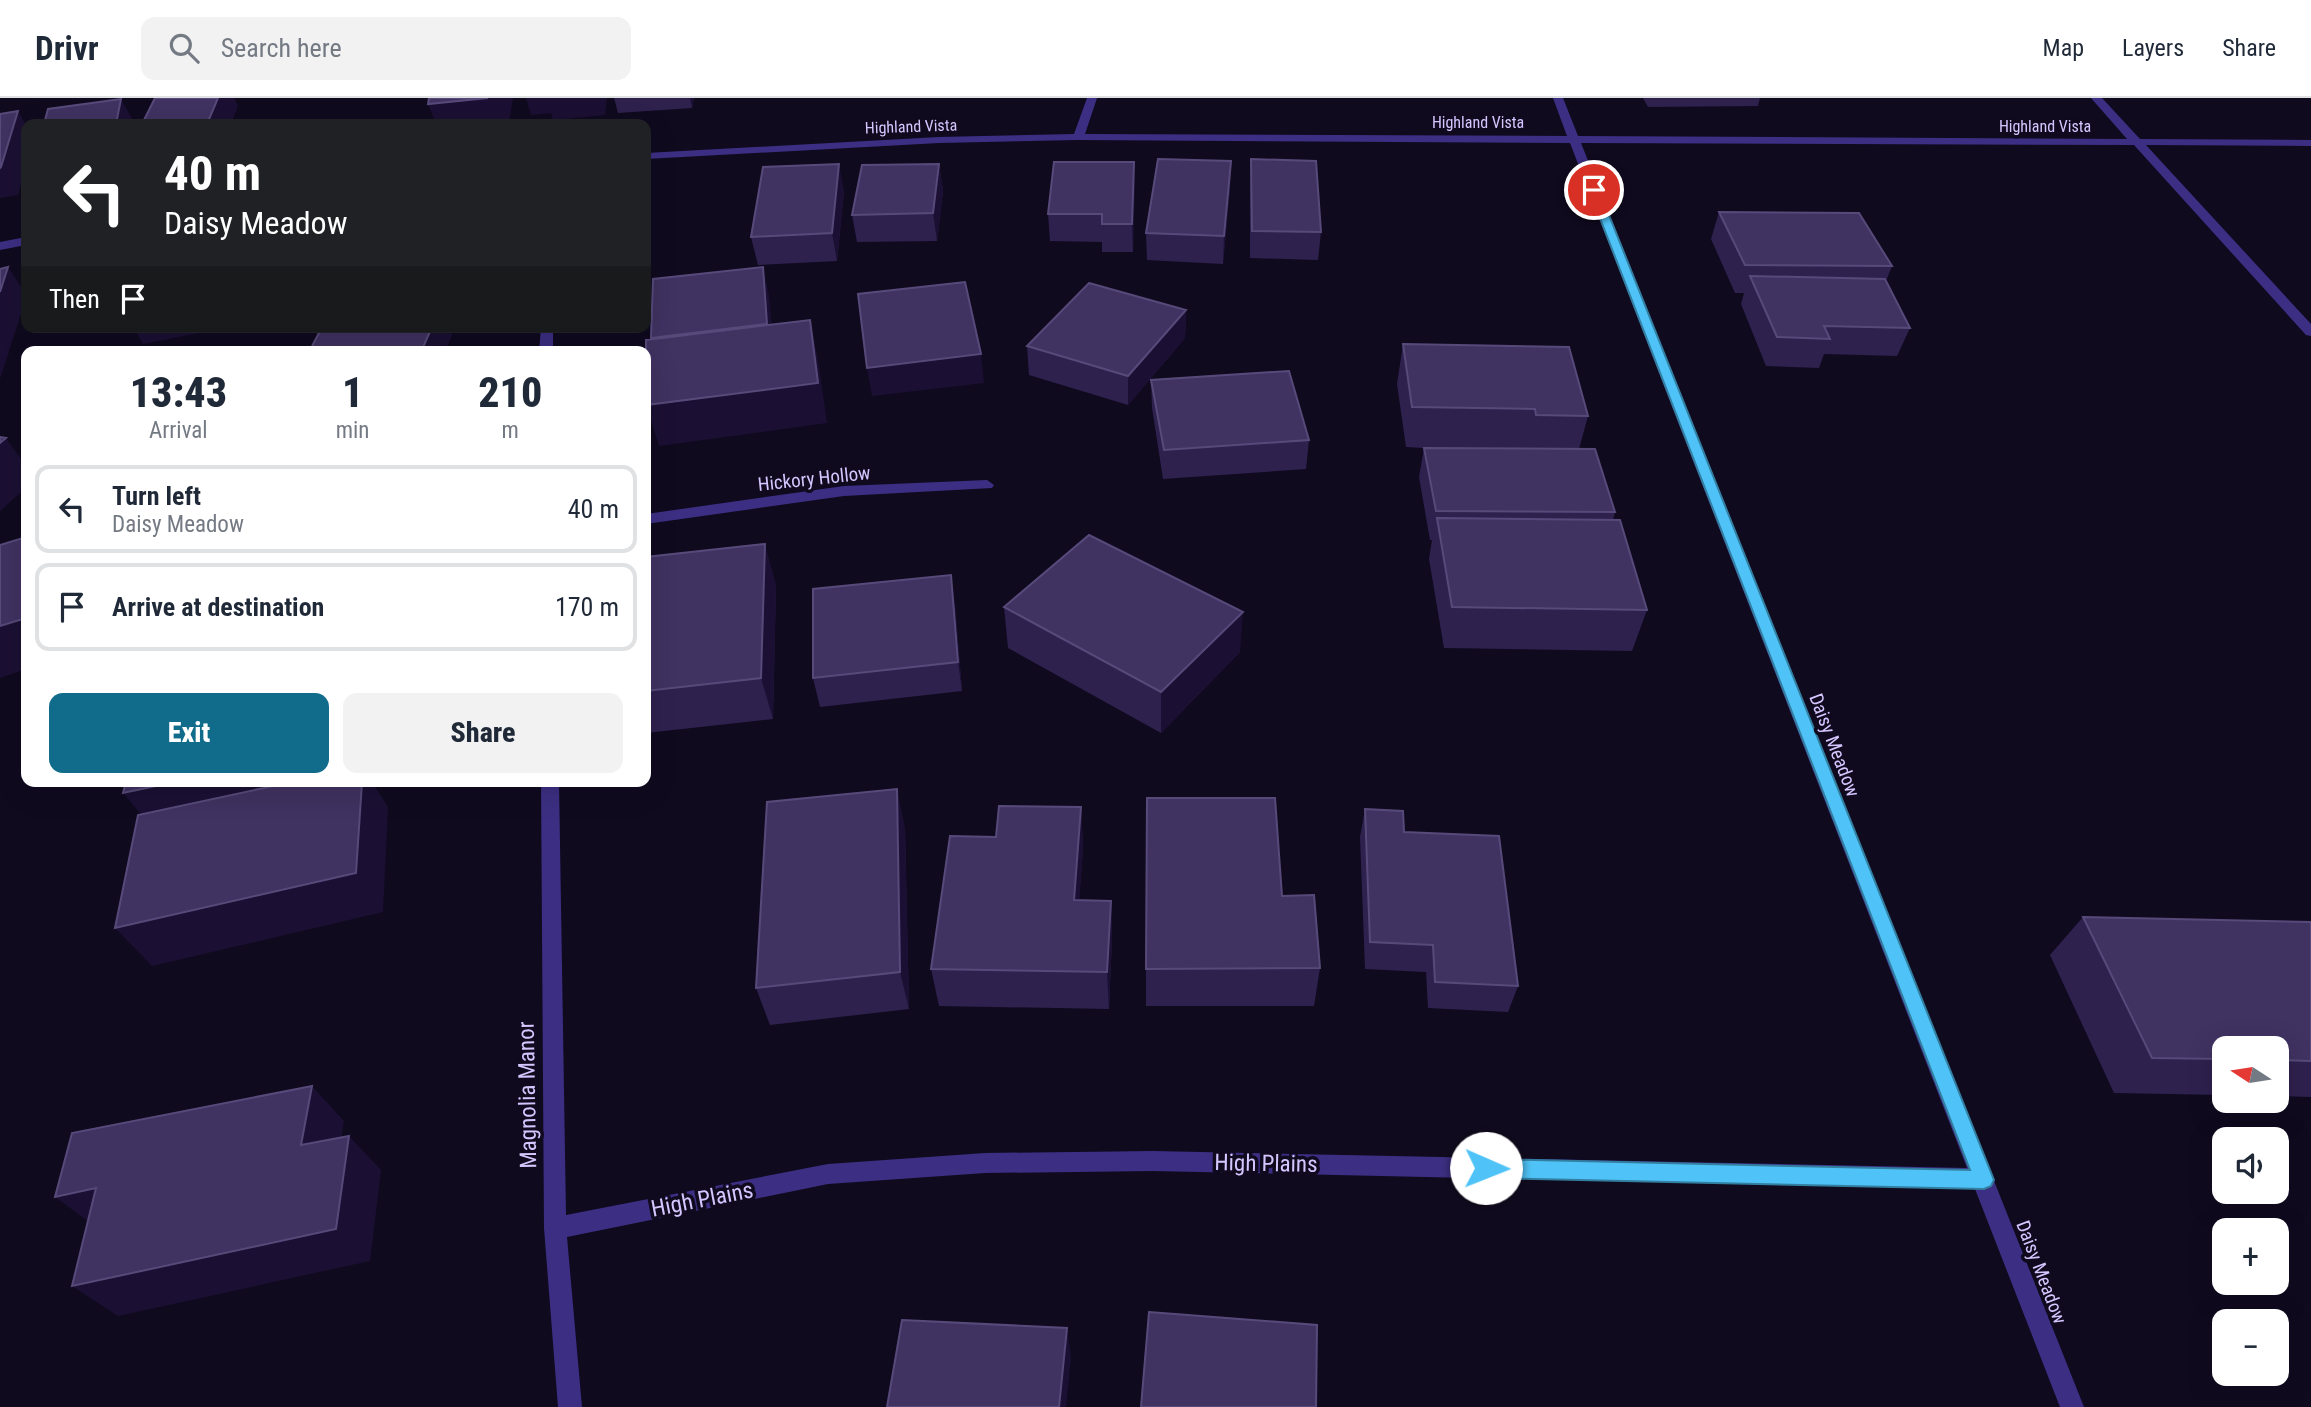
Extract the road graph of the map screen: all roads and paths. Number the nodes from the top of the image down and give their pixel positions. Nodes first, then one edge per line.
1 (1092, 98) edge
2 (1558, 98) edge
3 (2096, 98) edge
4 (1078, 137) junction
5 (1574, 138) junction
6 (2137, 142) junction
7 (2311, 142) edge
8 (651, 156) edge
9 (21, 242) edge
10 (0, 246) edge
11 (2311, 331) edge
12 (986, 485) dead end
13 (651, 518) edge
14 (550, 787) edge
15 (1984, 1180) junction
16 (555, 1228) junction
17 (570, 1407) edge
18 (2072, 1407) edge

1 - 4 street
2 - 5 street, Daisy Meadow
3 - 6 street
4 - 5 street, Highland Vista
4 - 8 street, Highland Vista
5 - 6 street, Highland Vista
5 - 15 street, Daisy Meadow
6 - 7 street, Highland Vista
6 - 11 street
9 - 10 street
12 - 13 street, Hickory Hollow
14 - 16 street, Magnolia Manor
15 - 16 street, High Plains
15 - 18 street, Daisy Meadow
16 - 17 street, Magnolia Manor

